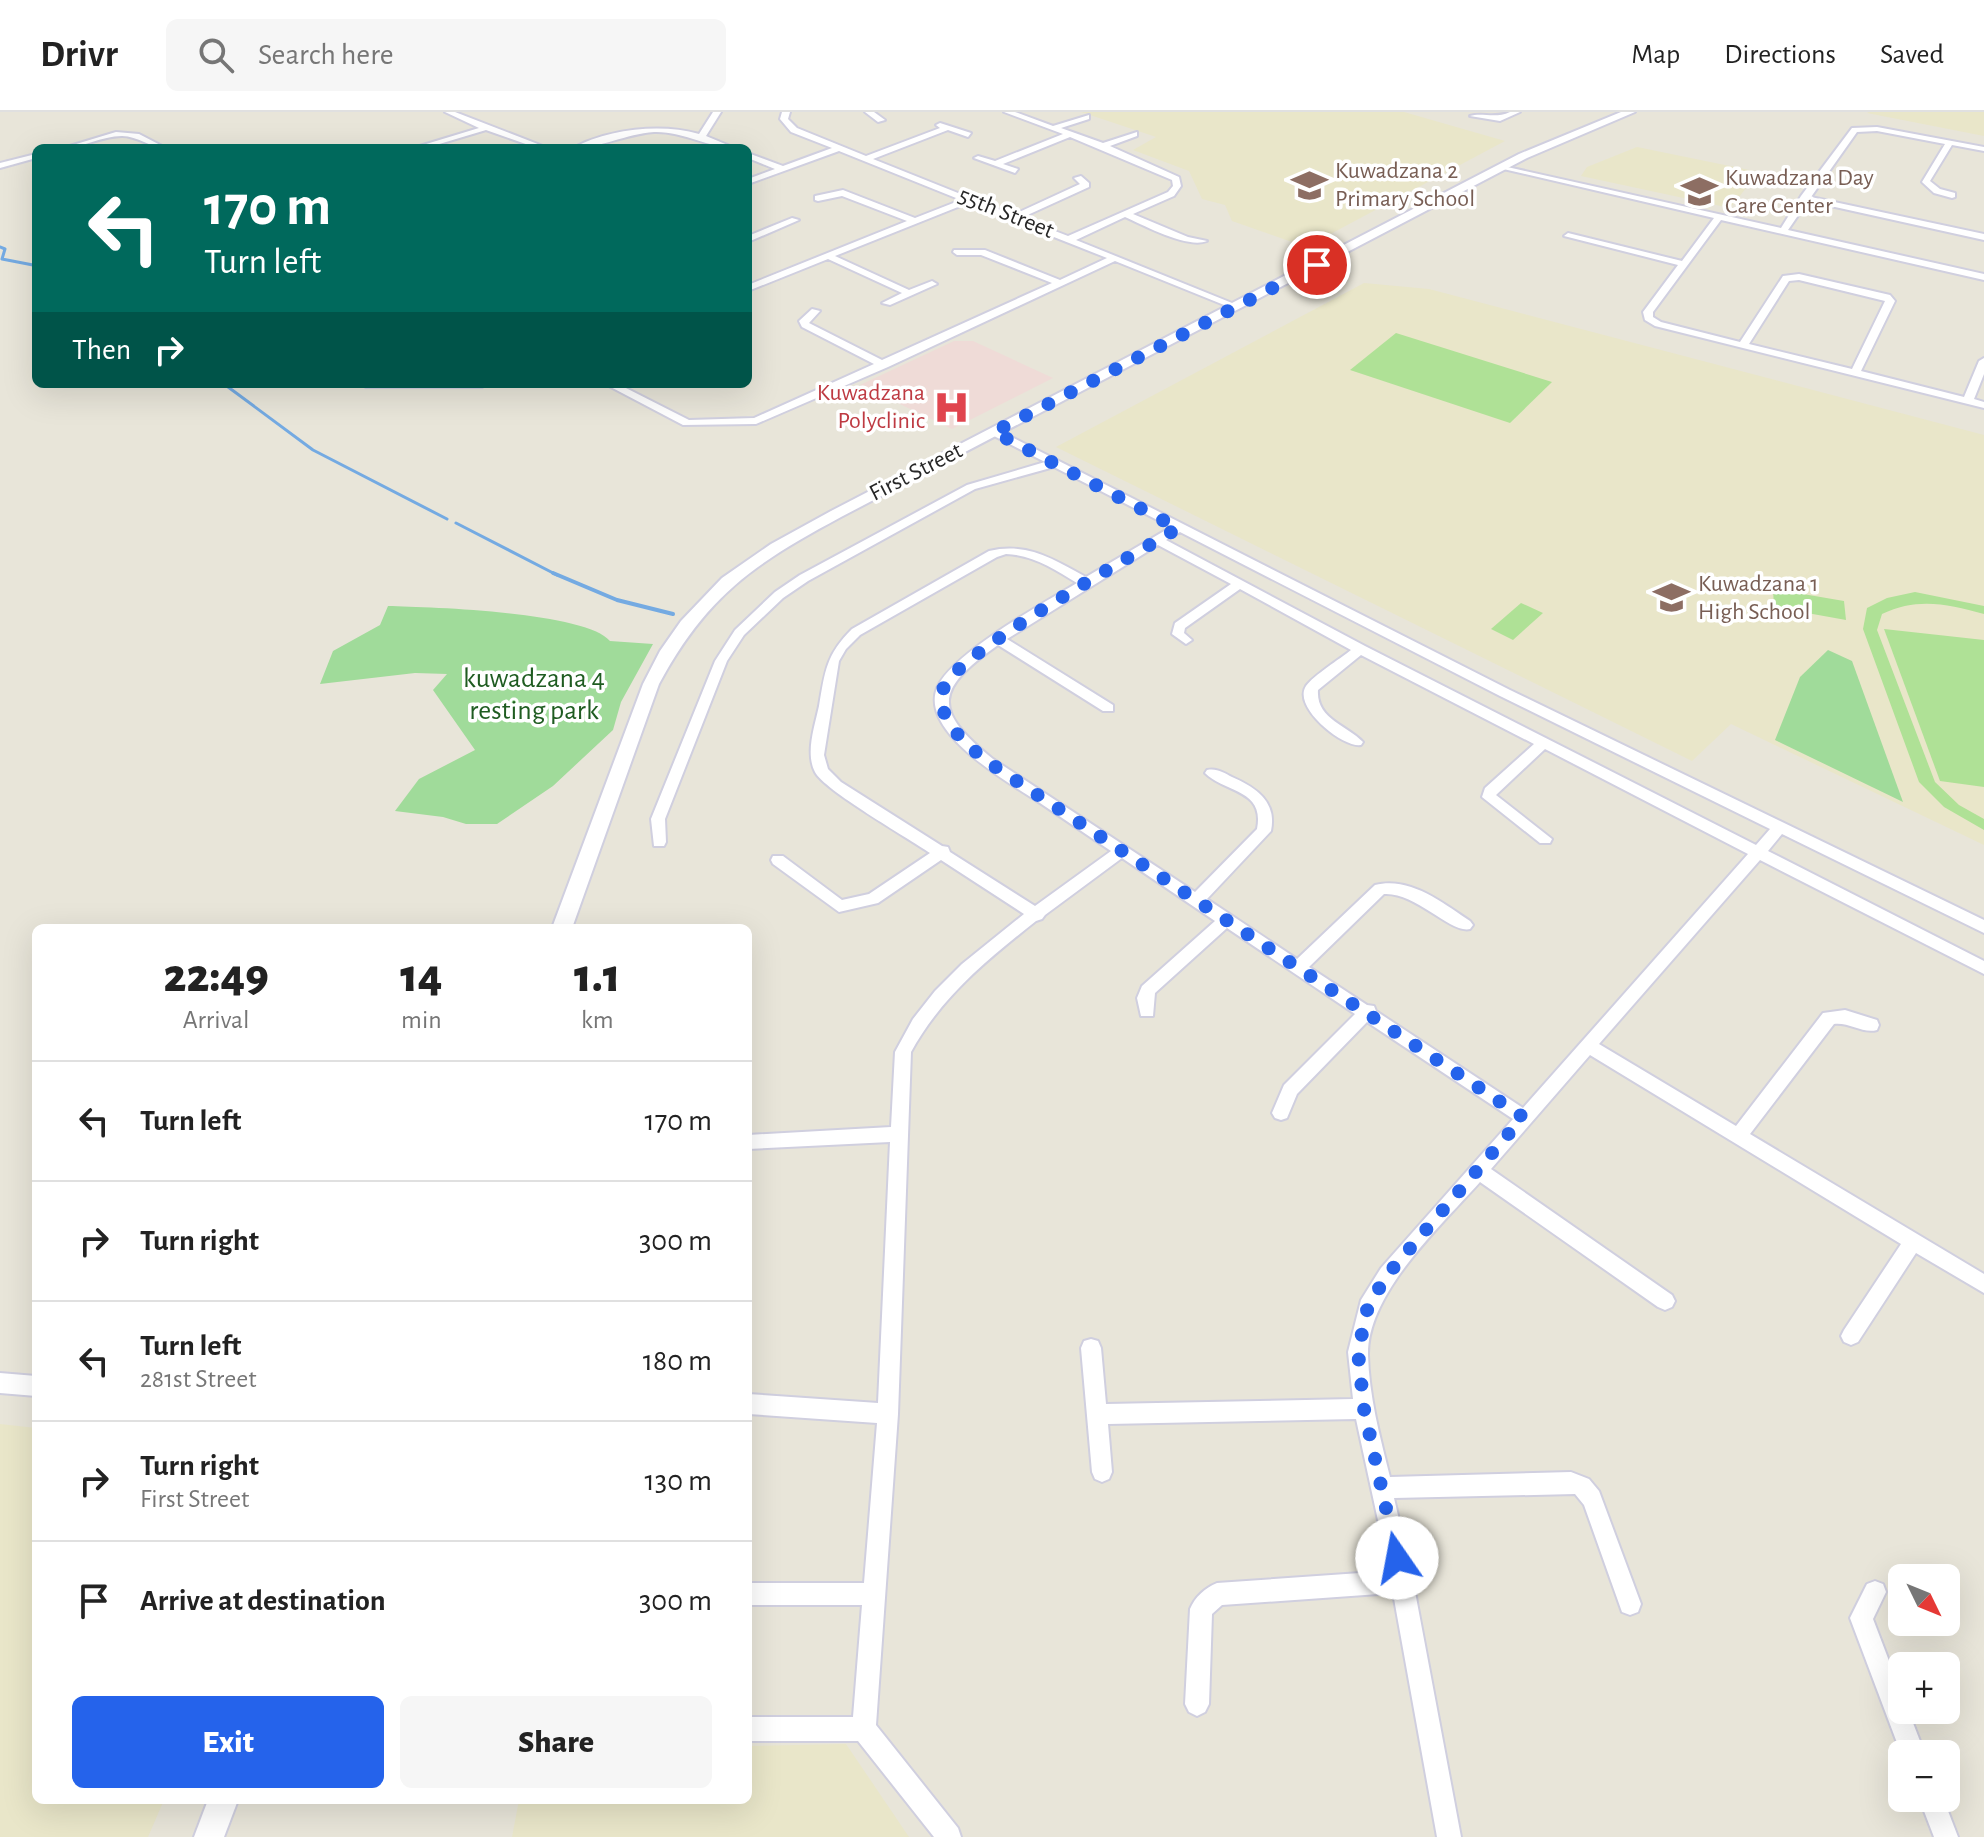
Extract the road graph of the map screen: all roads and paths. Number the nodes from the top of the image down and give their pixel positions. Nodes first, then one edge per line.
1 (449, 112) edge
2 (717, 112) edge
3 (786, 112) edge
4 (869, 112) edge
5 (1008, 112) edge
6 (1516, 112) edge
7 (1630, 112) edge
8 (1474, 116) dead end
9 (1086, 117) dead end
10 (881, 120) dead end
11 (932, 122) dead end
12 (947, 128) junction
13 (1054, 128) junction
14 (483, 129) junction
15 (1070, 134) junction
16 (1134, 134) dead end
17 (968, 135) dead end
18 (702, 136) junction
19 (1950, 143) junction
20 (82, 144) edge
21 (156, 144) edge
22 (431, 144) edge
23 (535, 144) edge
24 (591, 144) edge
25 (721, 144) edge
26 (1103, 146) junction
27 (839, 148) junction
28 (1984, 149) edge
29 (32, 157) edge
30 (752, 157) edge
31 (867, 158) junction
32 (978, 158) dead end
33 (998, 163) junction
34 (0, 166) edge
35 (1503, 168) junction
36 (782, 169) junction
37 (1015, 171) dead end
38 (1078, 178) dead end
39 (752, 180) edge
40 (1952, 195) dead end
41 (818, 198) dead end
42 (1804, 198) junction
43 (970, 199) junction
44 (1127, 215) junction
45 (1015, 217) junction
46 (1719, 217) junction
47 (795, 220) dead end
48 (914, 221) junction
49 (1783, 231) junction
50 (1568, 236) dead end
51 (752, 237) edge
52 (1984, 237) edge
53 (1070, 239) junction
54 (1203, 241) dead end
55 (957, 252) dead end
56 (828, 256) junction
57 (1115, 258) junction
58 (1684, 264) junction
59 (1984, 277) edge
60 (1060, 283) junction
61 (932, 284) dead end
62 (752, 286) edge
63 (908, 293) junction
64 (887, 303) dead end
65 (1237, 307) junction
66 (815, 311) dead end
67 (1743, 345) junction
68 (1984, 361) edge
69 (884, 365) junction
70 (1855, 373) junction
71 (617, 388) edge
72 (1968, 401) junction
73 (1984, 405) edge
74 (994, 432) junction
75 (1055, 463) junction
76 (1178, 528) junction
77 (1158, 540) junction
78 (1087, 583) junction
79 (1238, 585) junction
80 (998, 639) junction
81 (1186, 640) dead end
82 (1360, 649) junction
83 (1108, 708) dead end
84 (1356, 742) dead end
85 (1544, 742) junction
86 (1212, 773) dead end
87 (1781, 826) junction
88 (1545, 839) dead end
89 (659, 842) dead end
90 (943, 851) junction
91 (1121, 851) junction
92 (1758, 851) junction
93 (778, 860) dead end
94 (1196, 901) junction
95 (1037, 915) junction
96 (1226, 920) junction
97 (563, 924) edge
98 (1465, 925) dead end
99 (1984, 927) edge
100 (1300, 966) junction
101 (1984, 968) edge
102 (1147, 1011) dead end
103 (1368, 1011) junction
104 (1871, 1025) dead end
105 (1590, 1047) junction
106 (1281, 1113) dead end
107 (1523, 1117) junction
108 (899, 1134) junction
109 (1737, 1137) junction
110 (752, 1142) edge
111 (1478, 1170) junction
112 (1913, 1242) junction
113 (1984, 1284) edge
114 (1665, 1301) dead end
115 (1851, 1336) dead end
116 (1091, 1348) dead end
117 (0, 1383) edge
118 (32, 1386) edge
119 (752, 1404) edge
120 (1364, 1409) junction
121 (888, 1414) junction
122 (1097, 1414) junction
123 (1102, 1472) dead end
124 (1382, 1488) junction
125 (1402, 1581) junction
126 (1875, 1592) dead end
127 (752, 1594) edge
128 (875, 1594) junction
129 (1630, 1604) dead end
130 (1197, 1704) dead end
131 (752, 1729) edge
132 (864, 1729) junction
133 (1908, 1740) edge
134 (221, 1804) edge
135 (1936, 1812) edge
136 (209, 1837) edge
137 (949, 1837) edge
138 (1449, 1837) edge
139 (1946, 1837) edge

1 - 14 street
2 - 18 street
3 - 27 street, 55th Street
4 - 10 street
5 - 13 street
6 - 8 street
7 - 35 street, First Street
9 - 13 street
11 - 12 street
12 - 17 street
12 - 31 street
13 - 15 street
14 - 22 street
14 - 23 street
15 - 26 street
15 - 33 street
16 - 26 street
18 - 24 street
18 - 25 street
19 - 28 street
19 - 40 street
19 - 42 street
20 - 21 street
26 - 44 street
27 - 31 street, 55th Street
27 - 36 street
29 - 34 street
30 - 36 street
31 - 43 street, 55th Street
32 - 33 street
33 - 37 street
35 - 46 street
35 - 65 street, First Street
36 - 39 street
38 - 45 street
41 - 48 street
42 - 49 street
42 - 52 street
43 - 45 street, 55th Street
43 - 48 street
44 - 53 street
44 - 54 street
45 - 53 street, 55th Street
46 - 49 street
46 - 58 street
47 - 51 street
48 - 56 street
49 - 59 street
50 - 58 street
53 - 57 street, 55th Street
55 - 60 street
56 - 62 street
56 - 63 street
57 - 60 street
57 - 65 street, 55th Street
58 - 67 street
60 - 69 street
61 - 63 street
63 - 64 street
65 - 74 street, First Street
66 - 69 street
67 - 70 street
67 - 70 street
68 - 72 street
69 - 71 street
70 - 72 street
72 - 73 street
74 - 75 street
74 - 97 street, First Street
75 - 76 street
75 - 89 street
76 - 77 street
76 - 87 street
77 - 78 street
77 - 79 street
78 - 80 street
78 - 90 street
79 - 81 street
79 - 82 street
80 - 83 street
80 - 91 street
82 - 84 street
82 - 85 street
85 - 88 street
85 - 92 street
86 - 94 street
87 - 92 street
87 - 99 street
90 - 93 street
90 - 95 street
91 - 94 street
91 - 95 street
92 - 101 street
92 - 105 street
94 - 96 street
95 - 108 street
96 - 100 street
96 - 102 street
98 - 100 street
100 - 103 street
103 - 106 street
103 - 107 street
104 - 109 street
105 - 107 street
105 - 109 street
107 - 111 street
108 - 110 street
108 - 121 street
109 - 112 street
111 - 114 street
111 - 120 street
112 - 113 street
112 - 115 street
116 - 122 street
117 - 118 street
119 - 121 street
120 - 122 street
120 - 124 street
121 - 128 street
122 - 123 street
124 - 125 street
124 - 129 street
125 - 130 street
125 - 138 street
126 - 133 street
127 - 128 street
128 - 132 street
131 - 132 street
132 - 137 street
134 - 136 street
135 - 139 street

